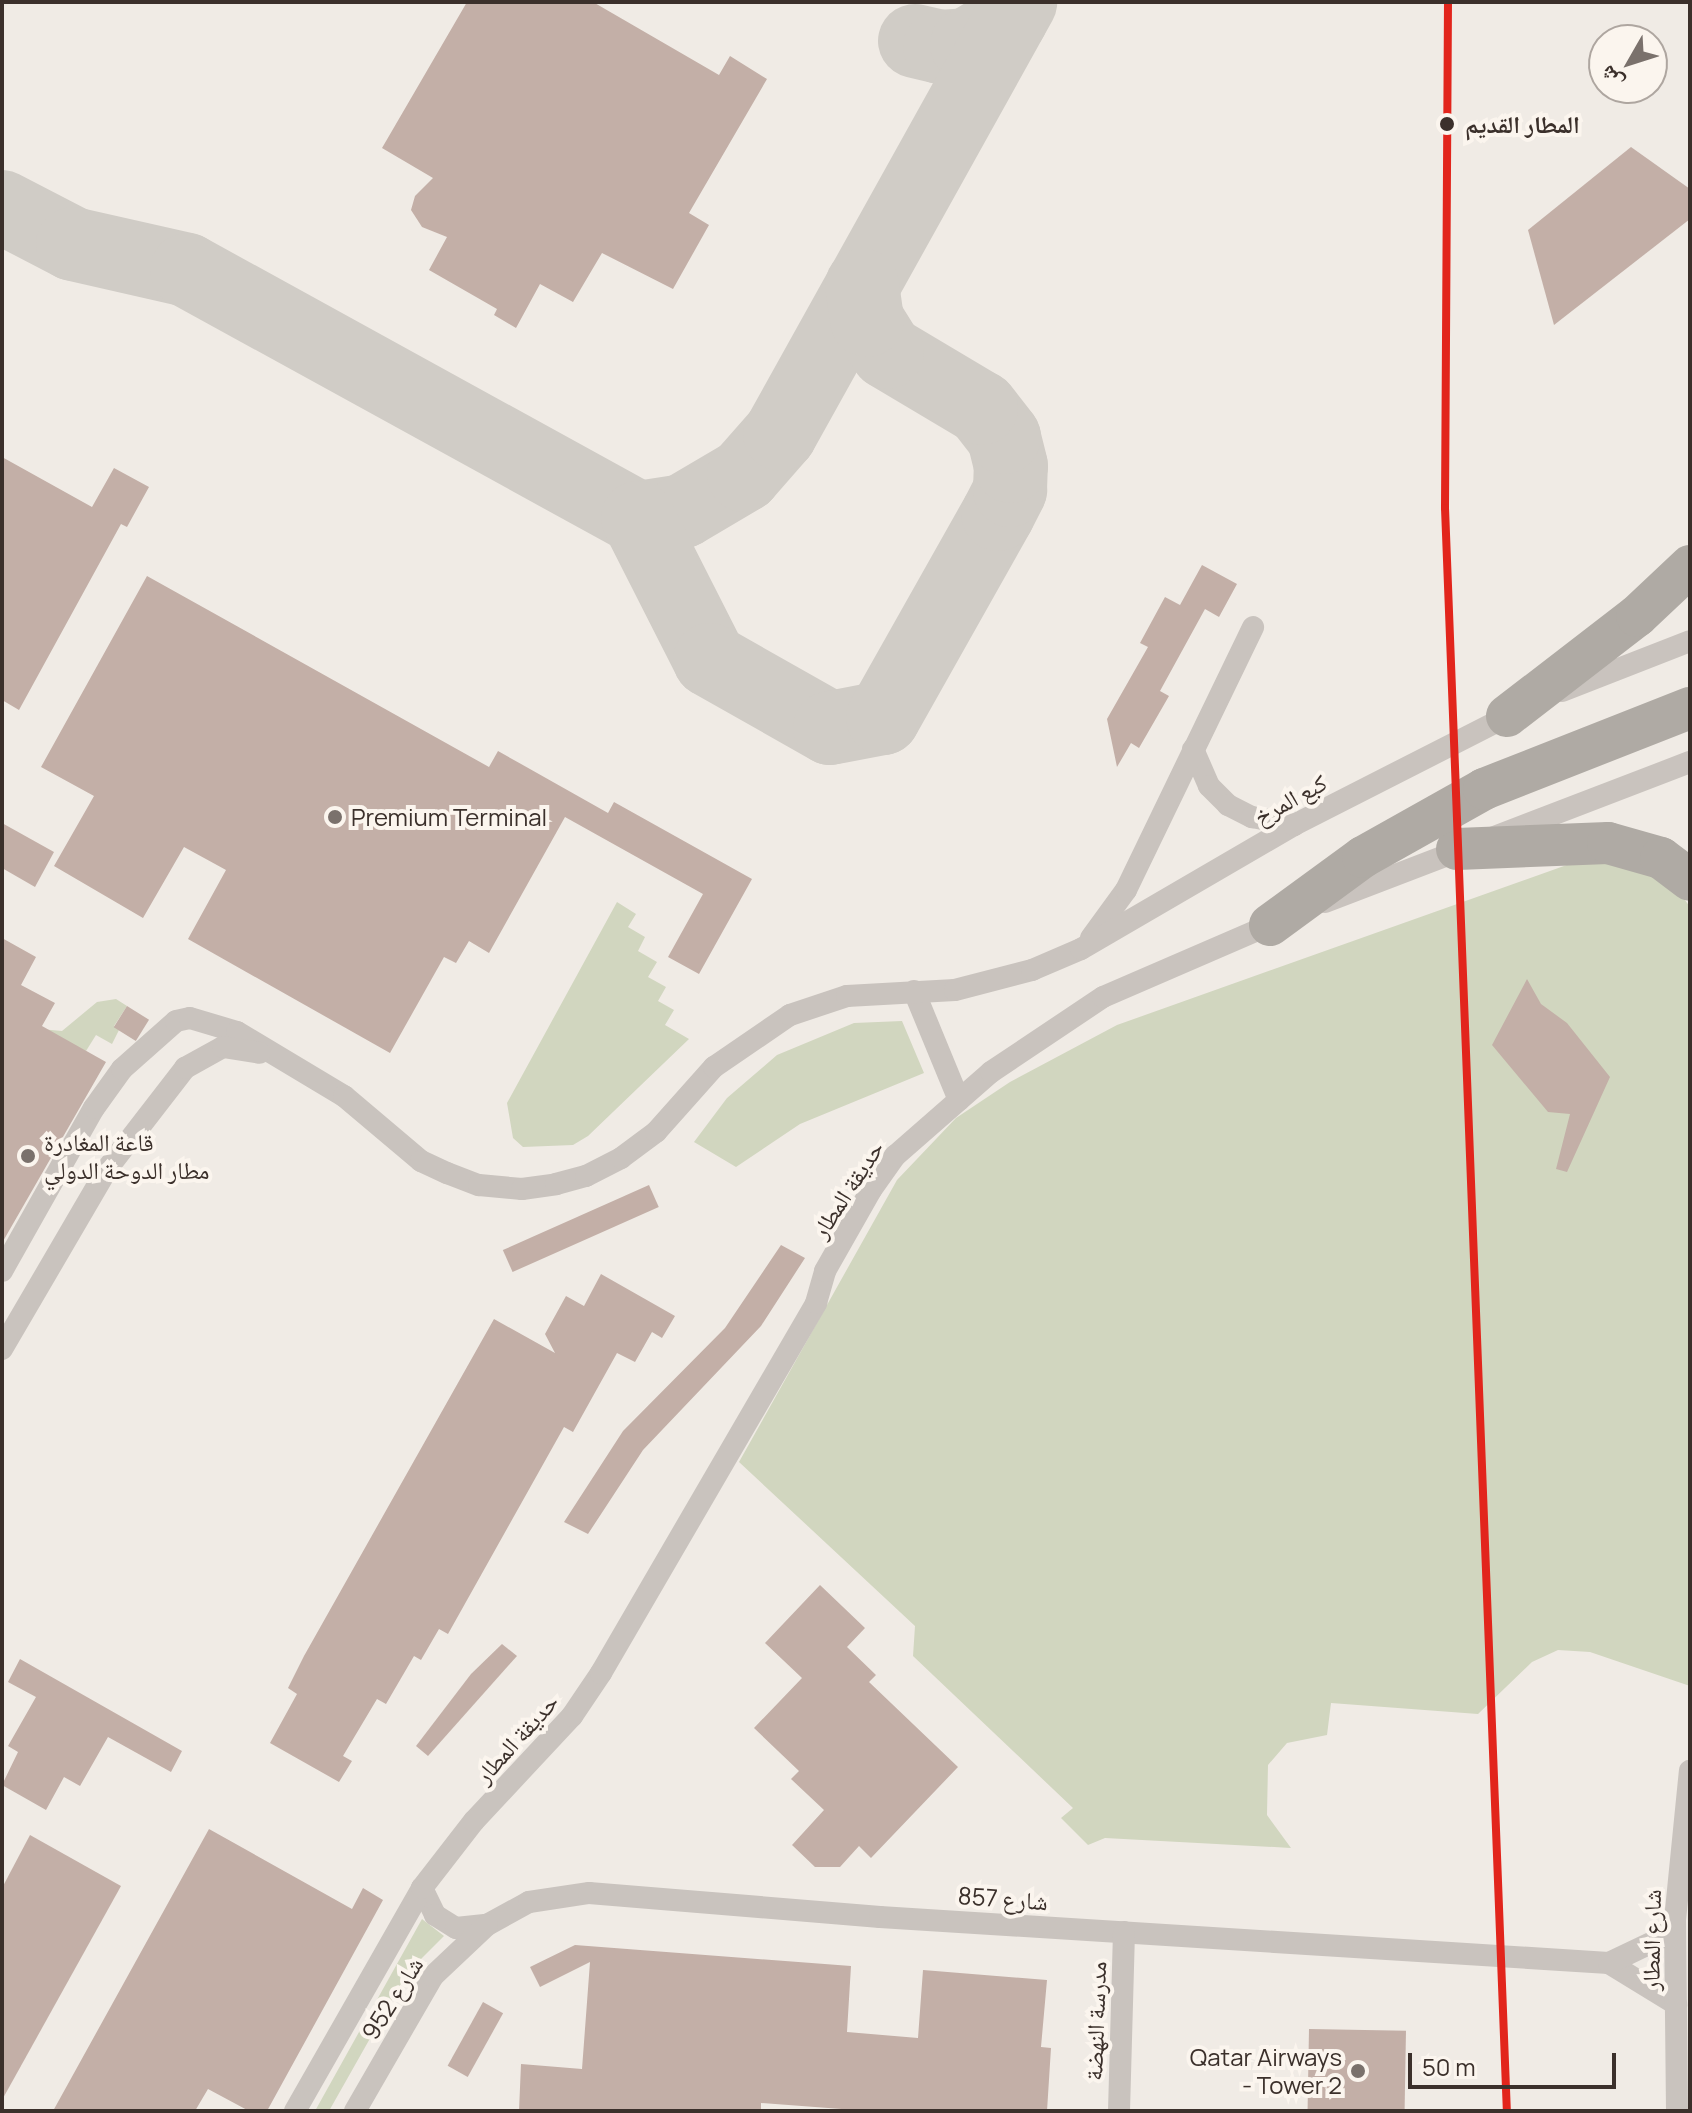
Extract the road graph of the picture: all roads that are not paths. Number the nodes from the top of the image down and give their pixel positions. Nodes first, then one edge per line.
1 (1690, 566) edge
2 (1253, 627) dead end
3 (1690, 641) edge
4 (1690, 708) edge
5 (1507, 716) junction
6 (1193, 749) junction
7 (1690, 762) edge
8 (1294, 825) junction
9 (1457, 849) junction
10 (1690, 880) edge
11 (1270, 925) junction
12 (1081, 949) junction
13 (914, 991) junction
14 (273, 1057) junction
15 (959, 1100) junction
16 (2, 1271) edge
17 (2, 1349) edge
18 (1690, 1771) edge
19 (422, 1888) junction
20 (1675, 1920) junction
21 (487, 1925) junction
22 (1124, 1932) junction
23 (1609, 1963) junction
24 (1676, 2004) junction
25 (295, 2111) edge
26 (355, 2111) edge
27 (1119, 2111) edge
28 (1677, 2111) edge

1 - 5 highway
2 - 6 street
3 - 5 street, كبع المرخ
4 - 11 highway
5 - 8 street, كبع المرخ
6 - 8 street
6 - 12 street
7 - 9 street
8 - 12 street, كبع المرخ
9 - 10 highway
9 - 11 street
11 - 15 street
12 - 13 street, كبع المرخ
13 - 14 street
13 - 15 street
14 - 16 street
14 - 17 street
15 - 19 street, حديقة المطار
18 - 20 street, شارع المطار
19 - 21 street
19 - 25 street, حديقة المطار
20 - 23 street, شارع 857
20 - 24 street, شارع المطار
21 - 22 street, شارع 857
21 - 26 street, شارع 952
22 - 23 street, شارع 857
22 - 27 street, مدرسة النهضة
23 - 24 street, شارع 857
24 - 28 street, شارع المطار

